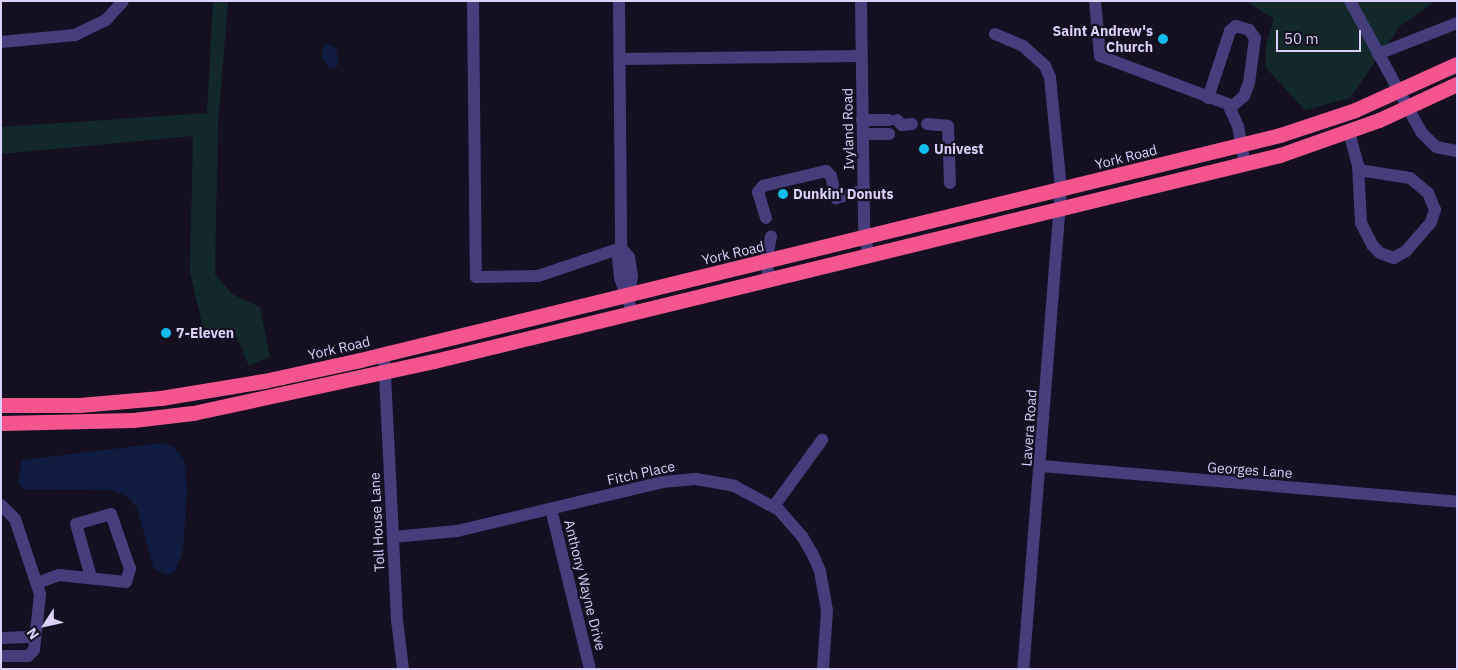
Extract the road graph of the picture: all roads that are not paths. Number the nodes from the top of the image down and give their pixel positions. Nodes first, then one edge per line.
1 (123, 1) edge
2 (473, 1) edge
3 (618, 1) edge
4 (861, 1) edge
5 (1095, 1) edge
6 (1350, 1) edge
7 (1457, 24) edge
8 (995, 34) dead end
9 (1, 42) edge
10 (1378, 54) junction
11 (861, 56) junction
12 (620, 59) junction
13 (1457, 64) edge
14 (1457, 84) edge
15 (1398, 91) junction
16 (1208, 98) junction
17 (1230, 108) junction
18 (1407, 108) junction
19 (862, 120) junction
20 (912, 124) dead end
21 (927, 124) dead end
22 (1349, 132) junction
23 (863, 134) junction
24 (890, 134) dead end
25 (1241, 145) junction
26 (1457, 151) edge
27 (1246, 164) junction
28 (1359, 170) junction
29 (950, 183) dead end
30 (864, 190) junction
31 (1061, 190) junction
32 (1061, 209) junction
33 (766, 218) dead end
34 (772, 236) dead end
35 (866, 238) junction
36 (621, 248) junction
37 (868, 256) junction
38 (766, 262) junction
39 (770, 280) junction
40 (629, 294) junction
41 (633, 313) junction
42 (384, 354) junction
43 (385, 372) junction
44 (299, 374) junction
45 (302, 392) junction
46 (1, 405) edge
47 (1, 423) edge
48 (822, 440) dead end
49 (1041, 466) junction
50 (1457, 502) edge
51 (1, 505) edge
52 (774, 506) junction
53 (551, 509) junction
54 (394, 536) junction
55 (91, 577) junction
56 (37, 583) junction
57 (35, 637) junction
58 (1, 638) edge
59 (1, 656) edge
60 (403, 669) edge
61 (590, 669) edge
62 (823, 669) edge
63 (1023, 669) edge

1 - 9 street
2 - 36 street
3 - 12 street
4 - 11 street, Ivyland Road
5 - 16 street
6 - 10 street
7 - 10 street
8 - 31 street, Lavera Road
10 - 15 street
11 - 12 street
11 - 19 street, Ivyland Road
12 - 36 street
13 - 15 highway, York Road
14 - 18 highway
15 - 18 street
15 - 25 highway, York Road
16 - 17 street
16 - 17 street
17 - 25 street
18 - 22 highway
18 - 26 street
19 - 20 street
19 - 23 street, Ivyland Road
21 - 29 street
22 - 27 highway
22 - 28 street
23 - 24 street
23 - 30 street, Ivyland Road
25 - 27 street
25 - 31 highway, York Road
27 - 32 highway
28 - 28 street
30 - 33 street
30 - 35 street, Ivyland Road
31 - 32 street, Lavera Road
31 - 35 highway, York Road
32 - 37 highway
32 - 49 street, Lavera Road
34 - 38 street
35 - 37 street, Ivyland Road
35 - 38 highway, York Road
36 - 40 street
37 - 39 highway
38 - 39 street
38 - 40 highway, York Road
39 - 41 highway
40 - 41 street
40 - 42 highway, York Road
41 - 43 highway
42 - 43 street, Toll House Lane
42 - 44 highway, York Road
43 - 45 highway
43 - 54 street, Toll House Lane
44 - 45 street
44 - 46 highway, York Road
45 - 47 highway
48 - 52 street
49 - 50 street, Georges Lane
49 - 63 street, Lavera Road
51 - 56 street
52 - 53 street, Fitch Place
52 - 62 street, Fitch Place
53 - 54 street, Fitch Place
53 - 61 street, Anthony Wayne Drive
54 - 60 street, Toll House Lane
55 - 55 street
55 - 56 street
56 - 57 street
57 - 58 street
57 - 59 street

